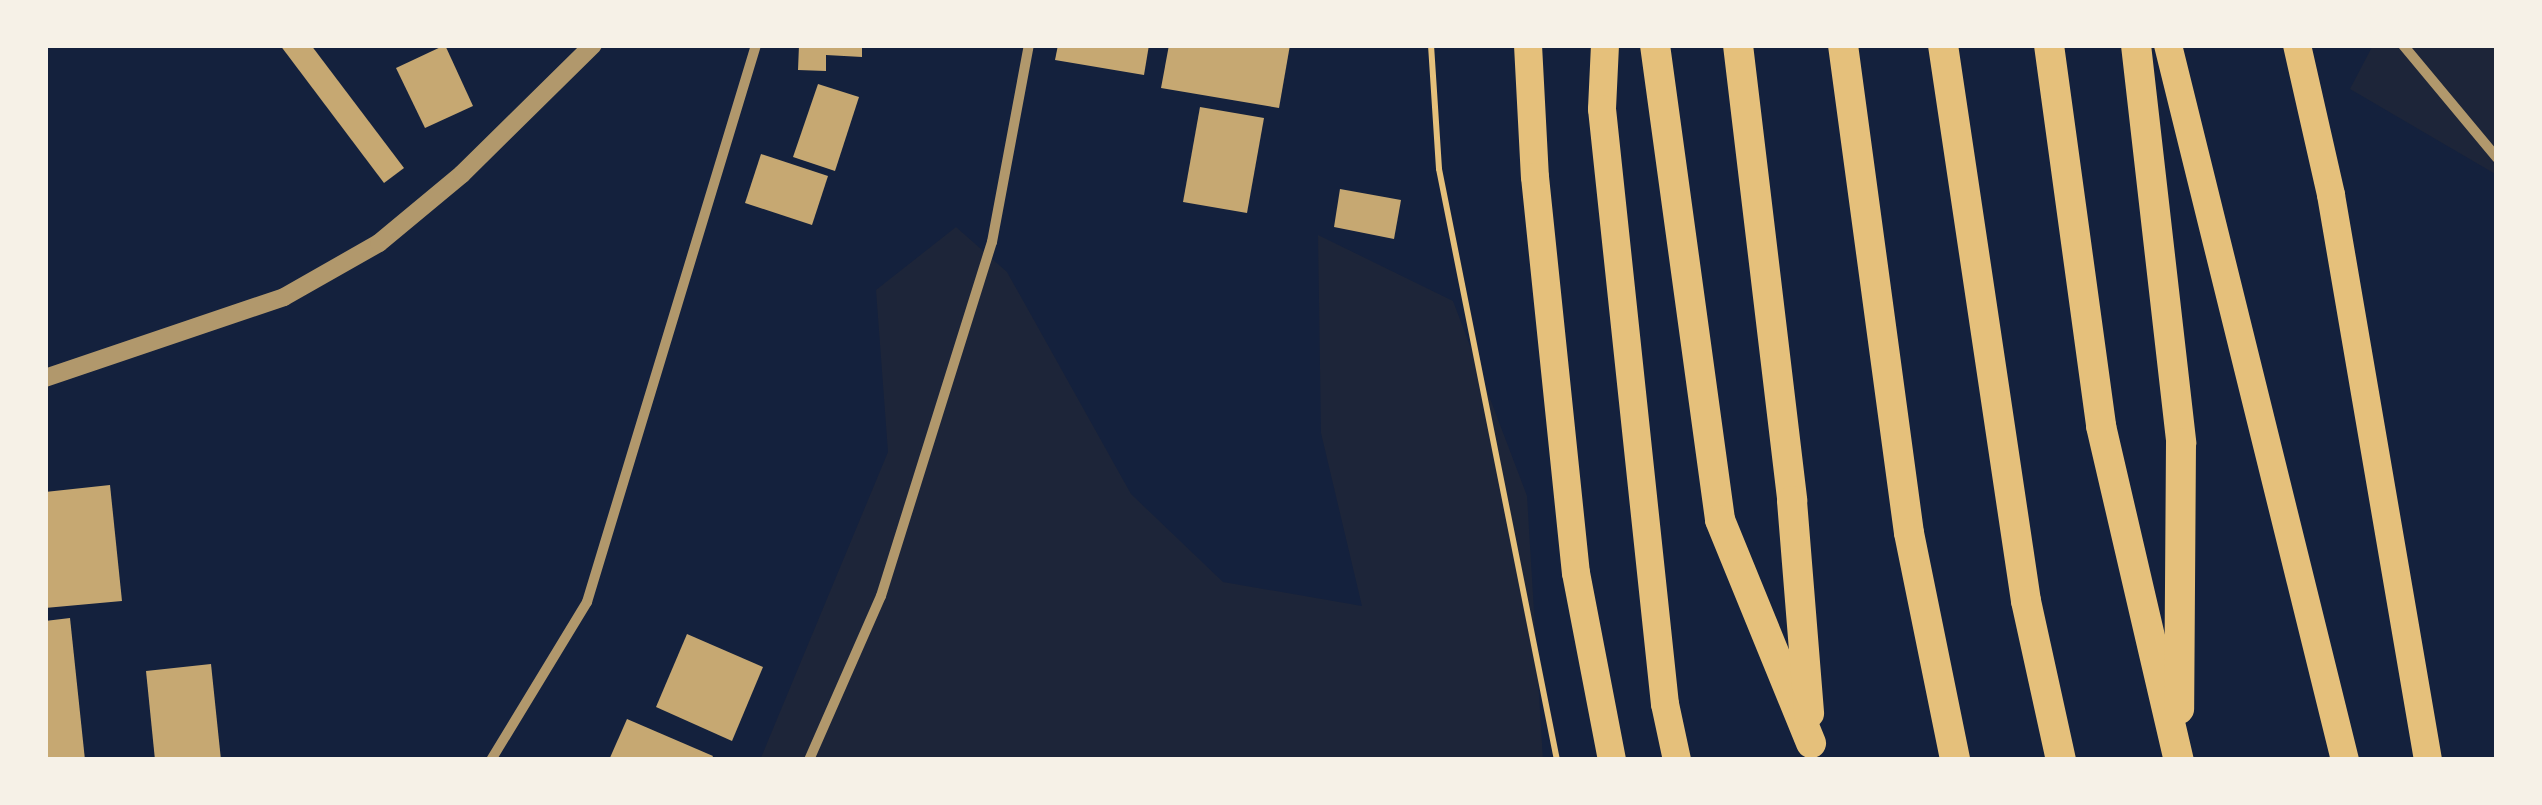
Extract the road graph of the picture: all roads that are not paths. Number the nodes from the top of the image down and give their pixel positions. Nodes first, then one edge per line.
1 (593, 45) edge
2 (756, 45) edge
3 (1029, 45) edge
4 (1528, 45) edge
5 (1605, 45) edge
6 (1655, 45) edge
7 (1738, 45) edge
8 (1843, 45) edge
9 (1943, 45) edge
10 (2049, 45) edge
11 (2136, 45) edge
12 (2168, 45) edge
13 (2297, 45) edge
14 (2403, 45) edge
15 (2497, 158) edge
16 (45, 378) edge
17 (1813, 752) edge
18 (491, 760) edge
19 (809, 760) edge
20 (1612, 760) edge
21 (1676, 760) edge
22 (1955, 760) edge
23 (2060, 760) edge
24 (2179, 760) edge
25 (2345, 760) edge
26 (2428, 760) edge

1 - 16 street
2 - 18 street
3 - 19 street
4 - 20 highway
5 - 21 highway
6 - 17 highway
7 - 17 highway
8 - 22 highway
9 - 23 highway
10 - 24 highway
11 - 24 highway
12 - 25 highway
13 - 26 highway
14 - 15 street

